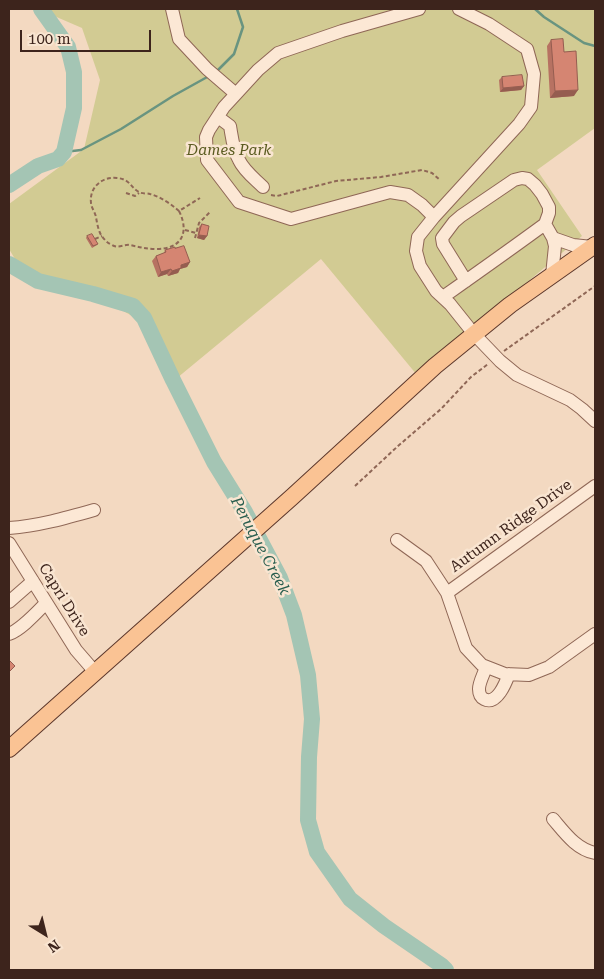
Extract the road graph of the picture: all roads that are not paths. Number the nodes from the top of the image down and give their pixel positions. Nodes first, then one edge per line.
1 (172, 9) edge
2 (419, 9) edge
3 (460, 9) edge
4 (231, 90) junction
5 (218, 117) junction
6 (263, 187) road end
7 (434, 216) junction
8 (545, 224) junction
9 (553, 238) junction
10 (594, 246) edge
11 (552, 275) junction
12 (466, 281) junction
13 (443, 297) junction
14 (474, 334) junction
15 (595, 422) edge
16 (595, 486) edge
17 (94, 510) dead end
18 (9, 528) edge
19 (398, 540) dead end
20 (9, 543) edge
21 (33, 581) junction
22 (446, 593) junction
23 (9, 602) edge
24 (46, 603) junction
25 (9, 634) edge
26 (595, 634) edge
27 (486, 666) junction
28 (95, 672) junction
29 (509, 674) junction
30 (9, 749) edge
31 (552, 819) dead end
32 (595, 853) edge

1 - 4 street
2 - 4 street
3 - 7 street
4 - 5 street
5 - 6 street
5 - 7 street
7 - 13 street
8 - 9 street
8 - 12 street
8 - 12 street
9 - 10 street
9 - 11 street
10 - 11 main road
11 - 14 main road
12 - 13 street
13 - 14 street
14 - 15 street
14 - 28 main road
16 - 22 street, Autumn Ridge Drive
17 - 18 street
19 - 22 street
20 - 21 street, Capri Drive
21 - 23 street
21 - 24 street, Capri Drive
22 - 27 street
24 - 25 street
24 - 28 street, Capri Drive
26 - 29 street
27 - 29 street
27 - 29 street
28 - 30 main road
31 - 32 street

